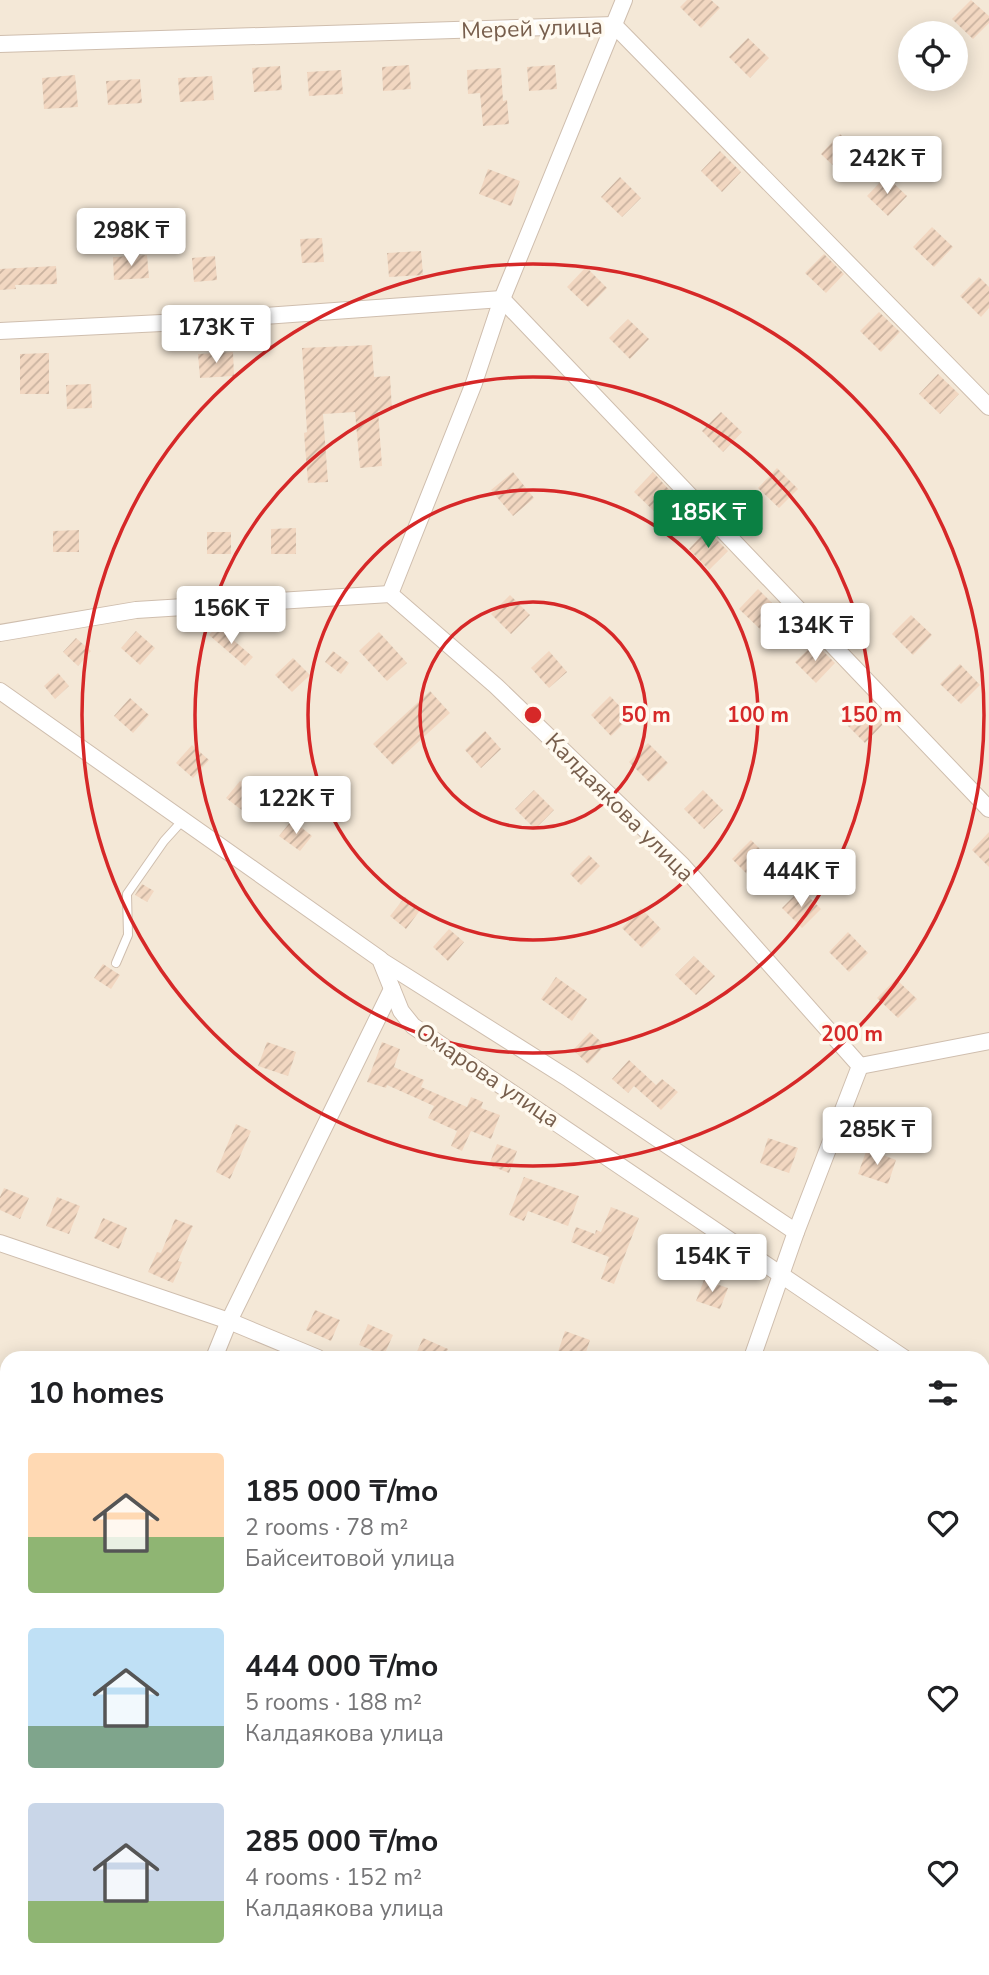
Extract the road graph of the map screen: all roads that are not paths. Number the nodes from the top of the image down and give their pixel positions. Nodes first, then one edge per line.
1 (624, 0) edge
2 (614, 25) junction
3 (0, 44) edge
4 (502, 299) junction
5 (0, 331) edge
6 (989, 407) edge
7 (390, 594) junction
8 (0, 632) edge
9 (0, 691) edge
10 (989, 809) edge
11 (183, 820) junction
12 (380, 959) junction
13 (116, 963) dead end
14 (392, 989) junction
15 (989, 1041) edge
16 (859, 1066) junction
17 (796, 1232) junction
18 (0, 1243) edge
19 (782, 1276) junction
20 (229, 1321) junction
21 (217, 1351) edge
22 (301, 1351) edge
23 (755, 1351) edge
24 (894, 1351) edge

1 - 2 street
2 - 3 street, Мерей улица
2 - 4 street
2 - 6 street, Мерей улица
4 - 5 street
4 - 7 street
4 - 10 street
7 - 8 street
7 - 16 street, Калдаякова улица
9 - 11 street
11 - 12 street
11 - 13 lane
12 - 14 street, Омарова улица
12 - 17 street
14 - 19 street, Омарова улица
14 - 20 street
15 - 16 street
16 - 17 street
17 - 19 street
18 - 20 street
19 - 23 street
19 - 24 street, Омарова улица
20 - 21 street
20 - 22 street

